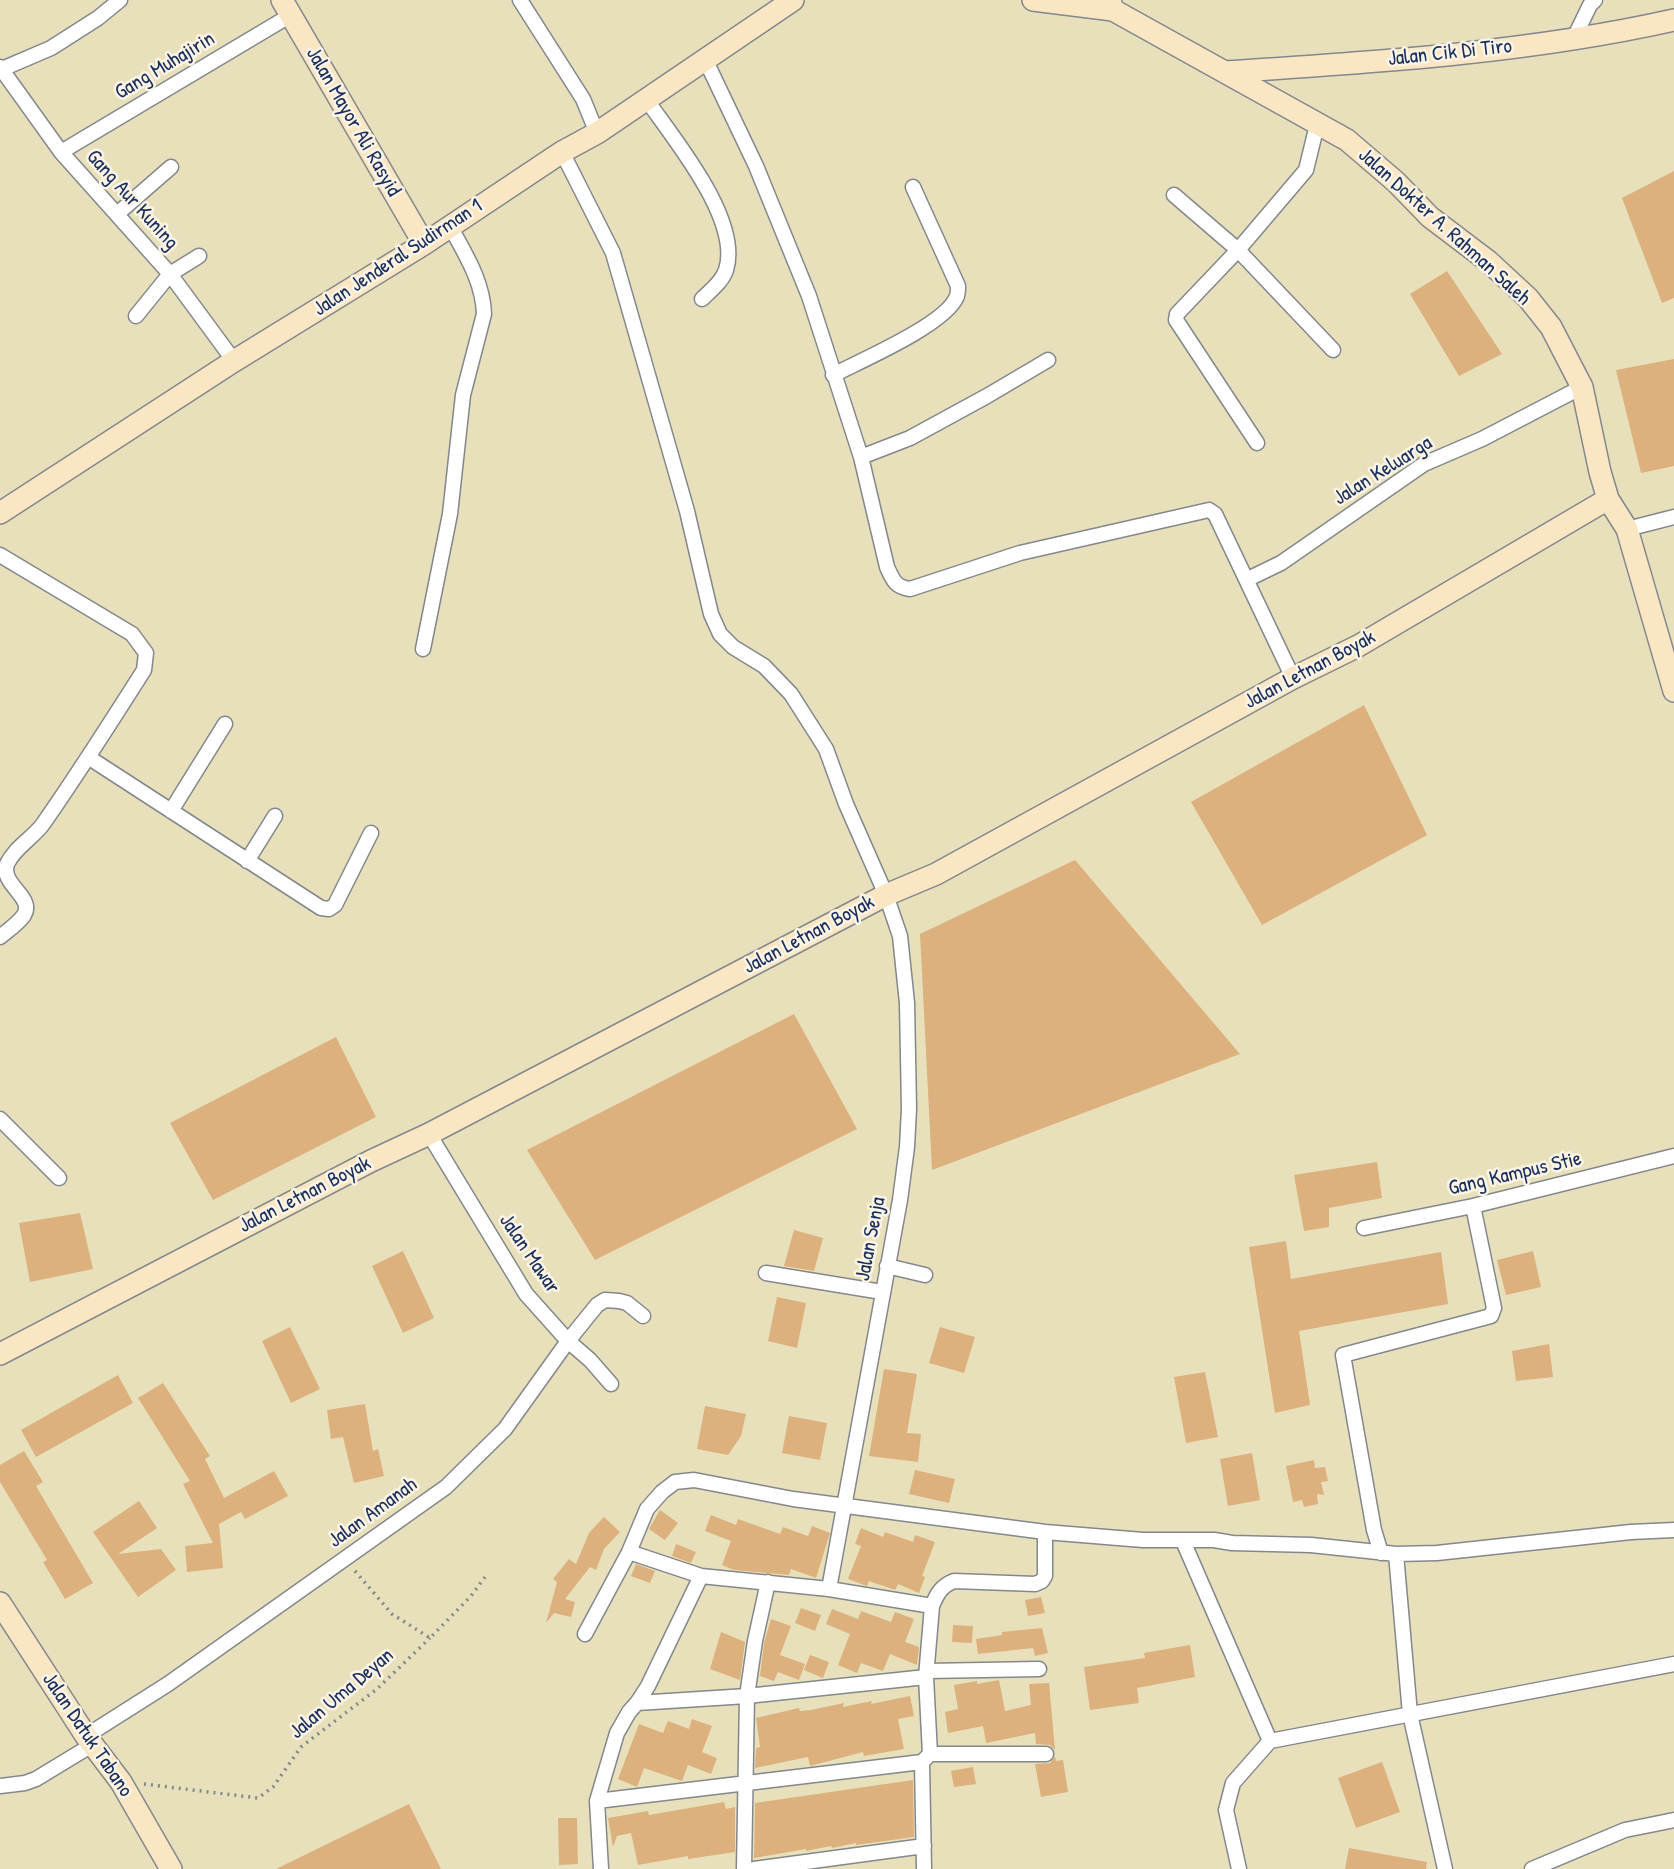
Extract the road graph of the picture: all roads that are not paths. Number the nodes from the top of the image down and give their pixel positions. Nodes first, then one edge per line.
1 (120, 0) edge
2 (520, 0) edge
3 (793, 0) edge
4 (1033, 0) edge
5 (1595, 0) edge
6 (1059, 2) edge
7 (1112, 5) edge
8 (286, 8) edge
9 (1674, 20) edge
10 (1574, 38) junction
11 (705, 59) junction
12 (1, 68) edge
13 (1225, 72) junction
14 (646, 99) junction
15 (1317, 125) junction
16 (597, 133) junction
17 (61, 152) junction
18 (562, 152) junction
19 (171, 167) dead end
20 (913, 187) dead end
21 (1174, 195) dead end
22 (117, 214) junction
23 (450, 226) junction
24 (424, 244) junction
25 (1238, 250) junction
26 (199, 256) dead end
27 (170, 274) junction
28 (702, 299) dead end
29 (136, 316) dead end
30 (1333, 350) dead end
31 (1048, 360) dead end
32 (234, 361) junction
33 (833, 374) junction
34 (1582, 387) junction
35 (1257, 443) dead end
36 (861, 457) junction
37 (1608, 499) junction
38 (0, 513) edge
39 (1674, 517) edge
40 (1627, 529) junction
41 (0, 555) edge
42 (1248, 579) junction
43 (423, 649) dead end
44 (1293, 678) junction
45 (1674, 691) edge
46 (225, 724) dead end
47 (88, 757) junction
48 (171, 811) junction
49 (275, 816) dead end
50 (371, 834) dead end
51 (247, 860) junction
52 (886, 895) junction
53 (0, 937) edge
54 (0, 1119) edge
55 (429, 1134) junction
56 (1674, 1156) edge
57 (59, 1178) dead end
58 (1473, 1206) junction
59 (1364, 1228) dead end
60 (887, 1266) junction
61 (766, 1273) dead end
62 (925, 1275) dead end
63 (882, 1292) junction
64 (643, 1316) dead end
65 (568, 1341) junction
66 (0, 1354) edge
67 (611, 1384) dead end
68 (845, 1504) junction
69 (1674, 1530) edge
70 (1045, 1532) junction
71 (1183, 1541) junction
72 (629, 1552) junction
73 (1381, 1553) junction
74 (1396, 1554) junction
75 (701, 1576) junction
76 (768, 1582) junction
77 (829, 1589) junction
78 (0, 1603) edge
79 (932, 1606) junction
80 (585, 1634) dead end
81 (1674, 1664) edge
82 (1040, 1669) dead end
83 (927, 1674) junction
84 (747, 1696) junction
85 (637, 1703) junction
86 (1410, 1714) junction
87 (89, 1740) junction
88 (1270, 1741) junction
89 (1046, 1754) dead end
90 (926, 1758) junction
91 (746, 1782) junction
92 (0, 1786) edge
93 (597, 1801) junction
94 (1674, 1820) edge
95 (924, 1846) junction
96 (171, 1869) edge
97 (601, 1869) edge
98 (744, 1869) edge
99 (754, 1869) edge
100 (924, 1869) edge
101 (1239, 1869) edge
102 (1446, 1869) edge
103 (1532, 1869) edge

1 - 12 street
2 - 16 street
3 - 11 street, Jalan Jenderal Sudirman 1
4 - 6 street
5 - 10 street
6 - 7 street
7 - 13 street, Jalan Dokter A. Rahman Saleh
8 - 17 street, Gang Muhajirin
8 - 24 street, Jalan Mayor Ali Rasyid
9 - 10 street, Jalan Cik Di Tiro
10 - 13 street, Jalan Cik Di Tiro
11 - 14 street, Jalan Jenderal Sudirman 1
11 - 33 street
12 - 17 street, Gang Aur Kuning
13 - 15 street, Jalan Dokter A. Rahman Saleh
14 - 16 street, Jalan Jenderal Sudirman 1
14 - 28 street
15 - 25 street
15 - 34 street, Jalan Dokter A. Rahman Saleh
16 - 18 street, Jalan Jenderal Sudirman 1
17 - 22 street, Gang Aur Kuning
18 - 23 street, Jalan Jenderal Sudirman 1
18 - 52 street, Jalan Senja
19 - 22 street
20 - 33 street
21 - 25 street
22 - 27 street, Gang Aur Kuning
23 - 24 street, Jalan Jenderal Sudirman 1
23 - 43 street
24 - 32 street, Jalan Jenderal Sudirman 1
25 - 30 street
25 - 35 street
26 - 27 street
27 - 29 street
27 - 32 street, Gang Aur Kuning
31 - 36 street
32 - 38 street, Jalan Jenderal Sudirman 1
33 - 36 street
34 - 37 street, Jalan Dokter A. Rahman Saleh
34 - 42 street, Jalan Keluarga
36 - 42 street
37 - 40 street, Jalan Dokter A. Rahman Saleh
37 - 44 street, Jalan Letnan Boyak
39 - 40 street
40 - 45 street, Jalan Dokter A. Rahman Saleh
41 - 47 street
42 - 44 street
44 - 52 street, Jalan Letnan Boyak
46 - 48 street
47 - 48 street
47 - 53 street
48 - 51 street
49 - 51 street
50 - 51 street
52 - 55 street, Jalan Letnan Boyak
52 - 60 street, Jalan Senja
54 - 57 street
55 - 65 street, Jalan Mawar
55 - 66 street, Jalan Letnan Boyak
56 - 58 street, Gang Kampus Stie
58 - 59 street, Gang Kampus Stie
58 - 73 street
60 - 62 street
60 - 63 street, Jalan Senja
61 - 63 street
63 - 68 street, Jalan Senja
64 - 65 street, Jalan Amanah
65 - 67 street, Jalan Mawar
65 - 87 street, Jalan Amanah
68 - 70 street
68 - 72 street
68 - 77 street, Jalan Senja
69 - 74 street
70 - 71 street
70 - 79 street
71 - 73 street
71 - 88 street
72 - 75 street
72 - 80 street
73 - 74 street
74 - 86 street
75 - 76 street
75 - 85 street
76 - 77 street
76 - 84 street
77 - 79 street
78 - 87 street, Jalan Datuk Tabano
79 - 83 street
81 - 86 street
82 - 83 street
83 - 84 street
83 - 90 street
84 - 85 street
84 - 91 street
85 - 93 street
86 - 88 street
86 - 102 street
87 - 92 street, Jalan Amanah
87 - 96 street, Jalan Datuk Tabano
88 - 101 street
89 - 90 street
90 - 91 street
90 - 95 street
91 - 93 street
91 - 98 street
93 - 97 street
94 - 103 street
95 - 99 street
95 - 100 street

